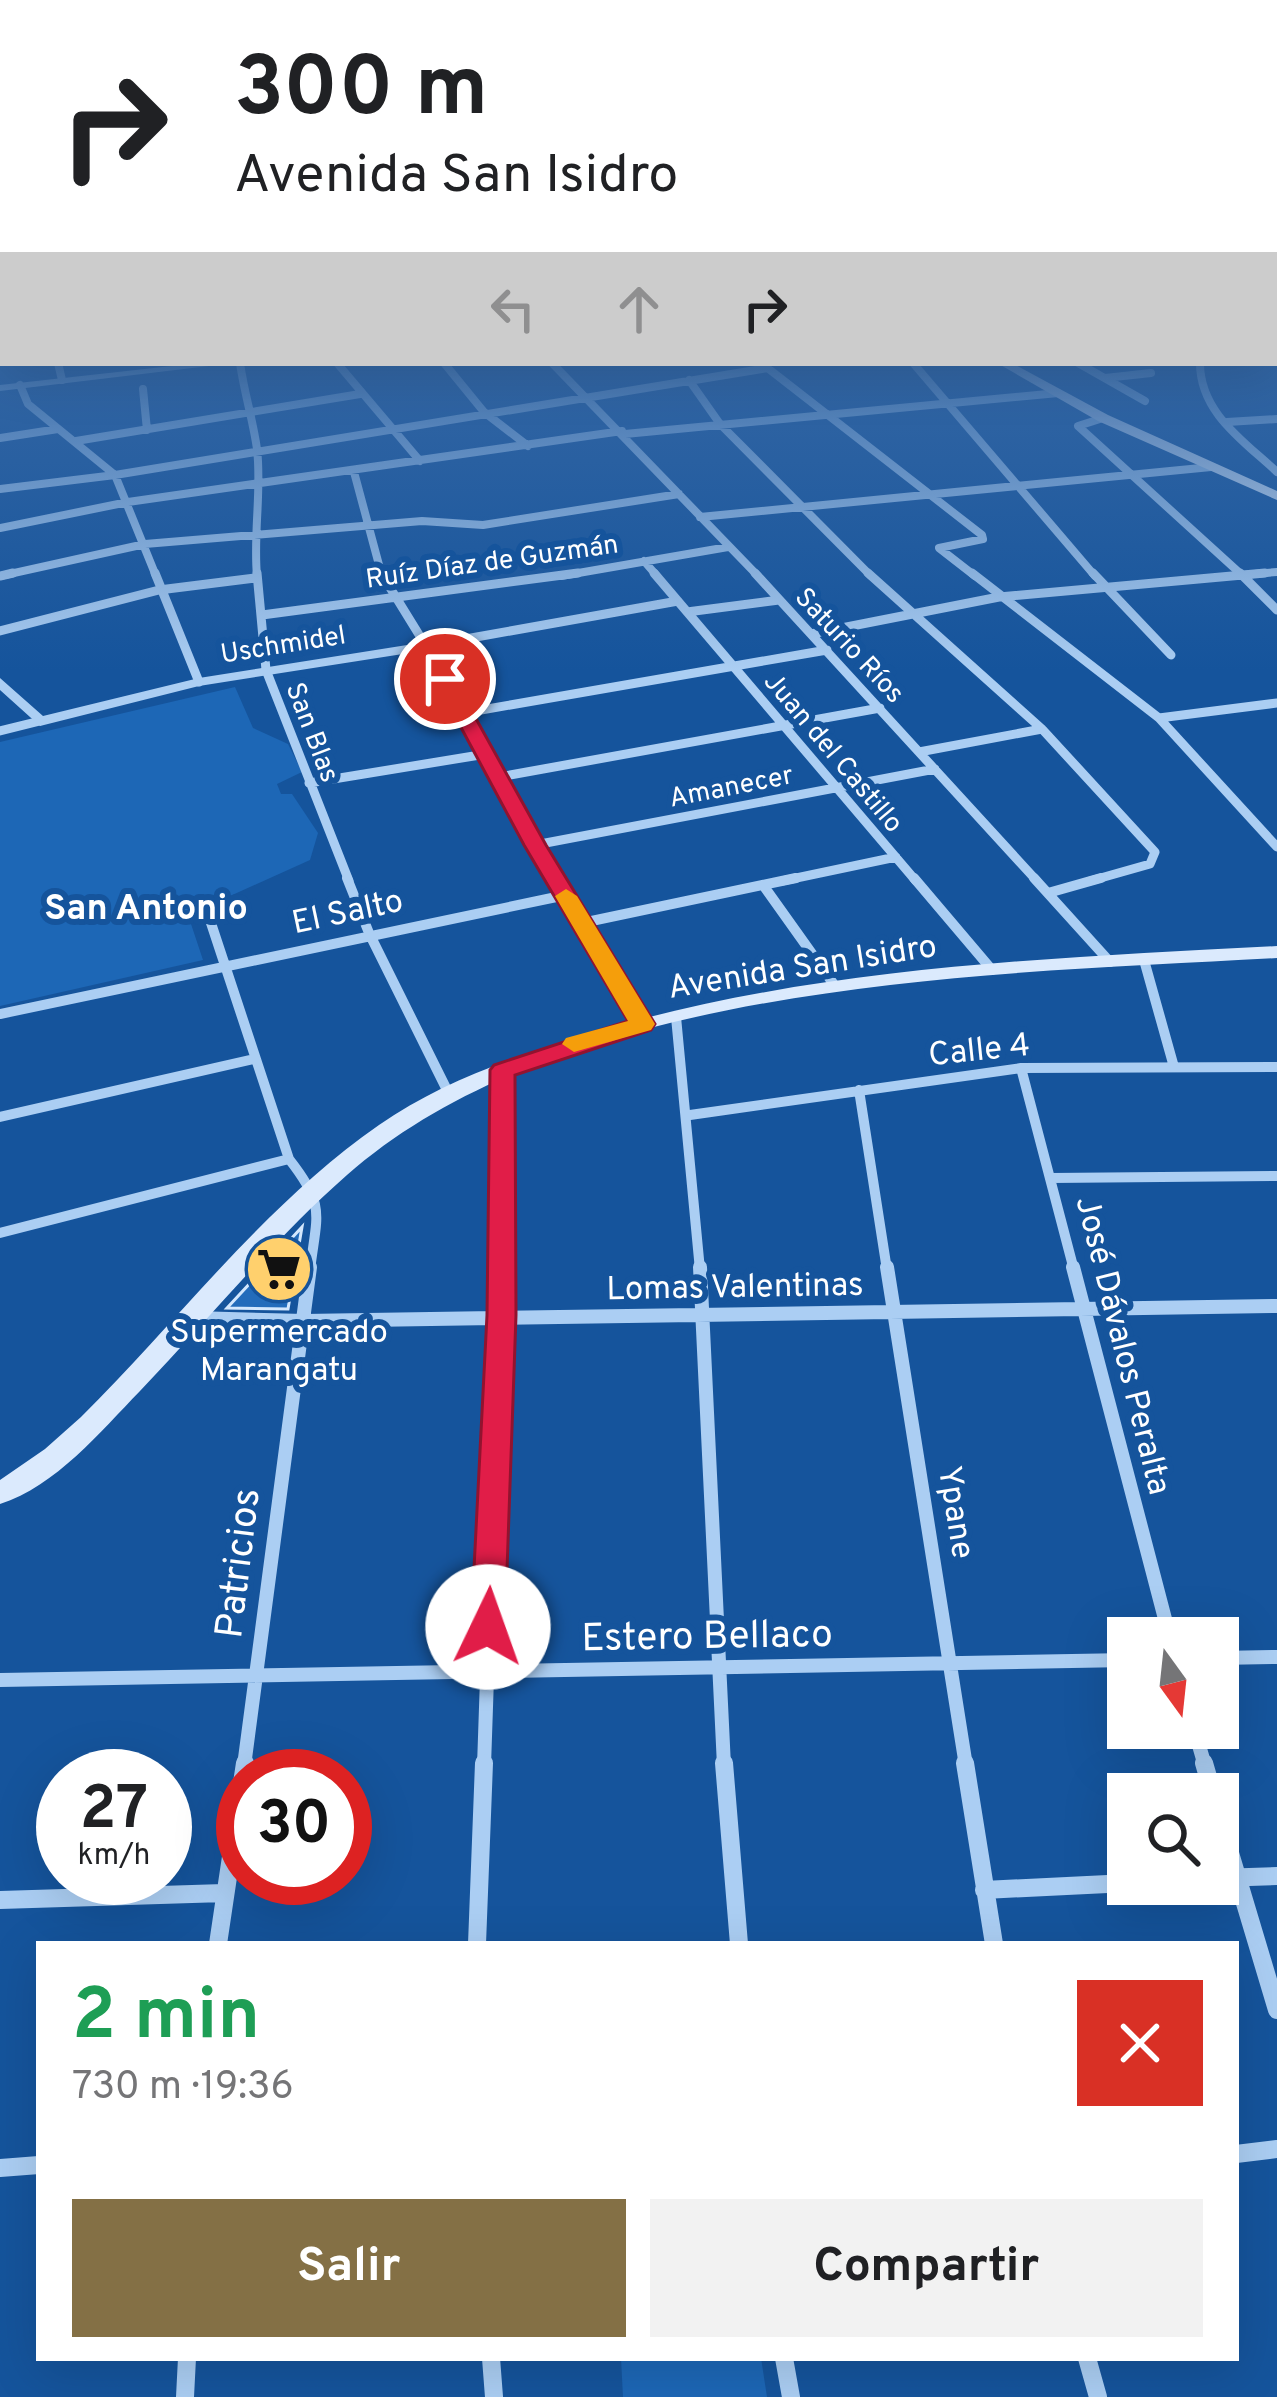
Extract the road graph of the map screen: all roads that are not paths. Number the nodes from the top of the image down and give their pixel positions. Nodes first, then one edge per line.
1 (84, 448) edge
2 (264, 448) edge
3 (408, 448) edge
4 (515, 448) edge
5 (637, 448) edge
6 (743, 448) edge
7 (867, 448) edge
8 (989, 448) edge
9 (1102, 448) edge
10 (1169, 448) edge
11 (1253, 448) edge
12 (257, 449) junction
13 (420, 461) junction
14 (1211, 467) junction
15 (354, 472) junction
16 (1277, 472) edge
17 (115, 475) junction
18 (1134, 476) junction
19 (1021, 486) junction
20 (254, 487) junction
21 (0, 489) edge
22 (679, 494) junction
23 (928, 496) junction
24 (1277, 496) edge
25 (128, 502) junction
26 (802, 508) junction
27 (700, 517) junction
28 (367, 526) junction
29 (0, 528) edge
30 (253, 537) junction
31 (145, 544) junction
32 (728, 547) junction
33 (644, 561) junction
34 (1277, 572) edge
35 (1243, 575) junction
36 (0, 576) edge
37 (255, 578) junction
38 (1105, 587) junction
39 (159, 590) junction
40 (388, 597) junction
41 (999, 597) junction
42 (779, 600) junction
43 (678, 601) junction
44 (1277, 610) edge
45 (687, 612) junction
46 (909, 613) junction
47 (262, 615) junction
48 (0, 631) edge
49 (811, 634) junction
50 (425, 646) junction
51 (827, 650) junction
52 (1171, 655) dead end
53 (734, 666) junction
54 (266, 670) junction
55 (0, 682) edge
56 (199, 682) junction
57 (1277, 704) edge
58 (880, 708) junction
59 (464, 712) junction
60 (1159, 718) junction
61 (40, 722) junction
62 (783, 724) junction
63 (1042, 729) junction
64 (0, 731) edge
65 (919, 752) junction
66 (486, 754) junction
67 (935, 769) junction
68 (499, 777) junction
69 (309, 783) junction
70 (837, 787) junction
71 (535, 845) junction
72 (1277, 848) edge
73 (896, 856) junction
74 (763, 885) junction
75 (1048, 893) junction
76 (566, 896) junction
77 (209, 917) dead end
78 (582, 923) junction
79 (369, 933) junction
80 (1277, 952) edge
81 (1144, 960) junction
82 (1110, 962) junction
83 (222, 964) junction
84 (992, 970) junction
85 (836, 986) junction
86 (0, 1014) edge
87 (676, 1016) junction
88 (643, 1024) junction
89 (254, 1059) junction
90 (1174, 1067) junction
91 (1277, 1067) edge
92 (1021, 1068) junction
93 (503, 1070) junction
94 (859, 1090) junction
95 (448, 1092) junction
96 (690, 1115) junction
97 (0, 1117) edge
98 (289, 1159) junction
99 (1277, 1175) edge
100 (1052, 1178) junction
101 (314, 1191) junction
102 (0, 1233) edge
103 (1085, 1308) junction
104 (1276, 1309) edge
105 (893, 1310) junction
106 (703, 1312) junction
107 (501, 1315) junction
108 (193, 1318) junction
109 (304, 1321) junction
110 (0, 1493) edge
111 (1165, 1617) edge
112 (1277, 1657) edge
113 (1239, 1658) edge
114 (1107, 1660) edge
115 (948, 1663) junction
116 (718, 1667) junction
117 (486, 1672) junction
118 (258, 1675) junction
119 (0, 1681) edge
120 (246, 1749) edge
121 (1277, 1876) edge
122 (1239, 1877) edge
123 (1107, 1883) edge
124 (985, 1891) junction
125 (216, 1893) edge
126 (0, 1900) edge
127 (223, 1905) edge
128 (1238, 1905) edge
129 (218, 1941) edge
130 (477, 1941) edge
131 (739, 1941) edge
132 (993, 1941) edge
133 (1277, 2010) edge
134 (1277, 2149) edge
135 (1239, 2154) edge
136 (36, 2165) edge
137 (0, 2168) edge
138 (187, 2361) edge
139 (490, 2361) edge
140 (785, 2361) edge
141 (1089, 2361) edge
142 (185, 2397) edge
143 (494, 2397) edge
144 (791, 2397) edge
145 (1099, 2397) edge

1 - 17 street
2 - 12 street
3 - 13 street
4 - 13 street
5 - 22 street, Saturio Ríos
6 - 26 street
7 - 23 street
8 - 19 street
9 - 18 street
10 - 14 main road
11 - 16 street
12 - 17 street
12 - 20 street, San Blas
13 - 15 street
14 - 18 street
14 - 24 main road
15 - 20 street
15 - 28 street
17 - 21 street
17 - 25 street
18 - 19 street
18 - 35 street
19 - 23 street
19 - 38 street
20 - 25 street
20 - 30 street, San Blas
22 - 27 street, Saturio Ríos
22 - 28 street
23 - 26 street
23 - 41 street
25 - 29 street
25 - 31 street
26 - 27 street
26 - 46 street
27 - 32 street, Saturio Ríos
28 - 30 street
28 - 40 street
30 - 31 street
30 - 37 street, San Blas
31 - 36 street
31 - 39 street
32 - 33 street, Ruíz Díaz de Guzmán
32 - 42 street, Saturio Ríos
33 - 40 street, Ruíz Díaz de Guzmán
33 - 43 street, Juan del Castillo
34 - 35 street
35 - 38 street
35 - 44 street
37 - 39 street
37 - 47 street, San Blas
38 - 41 street
38 - 52 street
39 - 48 street
39 - 56 street
40 - 47 street, Ruíz Díaz de Guzmán
40 - 50 street
41 - 46 street
41 - 60 street
42 - 45 street
42 - 49 street, Saturio Ríos
43 - 45 street, Juan del Castillo
43 - 50 street, Uschmidel
45 - 53 street, Juan del Castillo
46 - 49 street
46 - 63 street
47 - 54 street, San Blas
49 - 51 street, Saturio Ríos
50 - 54 street, Uschmidel
50 - 59 street
51 - 53 street
51 - 58 street, Saturio Ríos
53 - 59 street
53 - 62 street, Juan del Castillo
54 - 56 street, Uschmidel
54 - 69 street, San Blas
55 - 61 street
56 - 61 street, Uschmidel
57 - 60 street
58 - 62 street
58 - 65 street, Saturio Ríos
59 - 66 street
60 - 72 street
61 - 64 street
62 - 68 street
62 - 70 street, Juan del Castillo
63 - 65 street
63 - 75 street
65 - 67 street, Saturio Ríos
66 - 68 street
66 - 69 street
67 - 70 street, Amanecer
67 - 75 street, Saturio Ríos
68 - 71 street
69 - 79 street, San Blas
70 - 71 street, Amanecer
70 - 73 street, Juan del Castillo
71 - 76 street
73 - 74 street
73 - 84 street, Juan del Castillo
74 - 78 street
74 - 85 street
75 - 82 street, Saturio Ríos
76 - 78 street
76 - 79 street, El Salto
77 - 83 street
78 - 88 street
79 - 83 street, El Salto
79 - 95 street, San Blas
80 - 81 main road, Avenida San Isidro
81 - 82 main road, Avenida San Isidro
81 - 90 street
82 - 84 main road, Avenida San Isidro
83 - 86 street, El Salto
83 - 89 street
84 - 85 main road, Avenida San Isidro
85 - 87 main road, Avenida San Isidro
87 - 88 main road, Avenida San Isidro
87 - 96 street
88 - 93 main road, Avenida San Isidro
89 - 97 street
89 - 98 street
90 - 91 street, Calle 4
90 - 92 street, Calle 4
92 - 94 street, Calle 4
92 - 100 street, José Dávalos Peralta
93 - 95 main road, Avenida San Isidro
93 - 107 street
94 - 96 street, Calle 4
94 - 105 street, Ypane
95 - 101 main road, Avenida San Isidro
96 - 106 street
98 - 101 street
98 - 102 street
99 - 100 street
100 - 103 street, José Dávalos Peralta
101 - 108 main road, Avenida San Isidro
101 - 109 street, Patricios
103 - 104 street, Lomas Valentinas
103 - 105 street, Lomas Valentinas
103 - 111 street, José Dávalos Peralta
105 - 106 street, Lomas Valentinas
105 - 115 street, Ypane
106 - 107 street, Lomas Valentinas
106 - 116 street
107 - 109 street, Lomas Valentinas
107 - 117 street
108 - 109 street, Lomas Valentinas
108 - 110 main road, Avenida San Isidro
109 - 118 street, Patricios
112 - 113 street
114 - 115 street, Estero Bellaco
115 - 116 street, Estero Bellaco
115 - 124 street, Ypane
116 - 117 street, Estero Bellaco
116 - 131 street
117 - 118 street, Estero Bellaco
117 - 130 street
118 - 119 street, Estero Bellaco
118 - 120 street, Patricios
121 - 122 street
123 - 124 street
124 - 132 street, Ypane
125 - 126 street
127 - 129 street, Patricios
128 - 133 street
134 - 135 street
136 - 137 street
138 - 142 street
139 - 143 street
140 - 144 street
141 - 145 street

